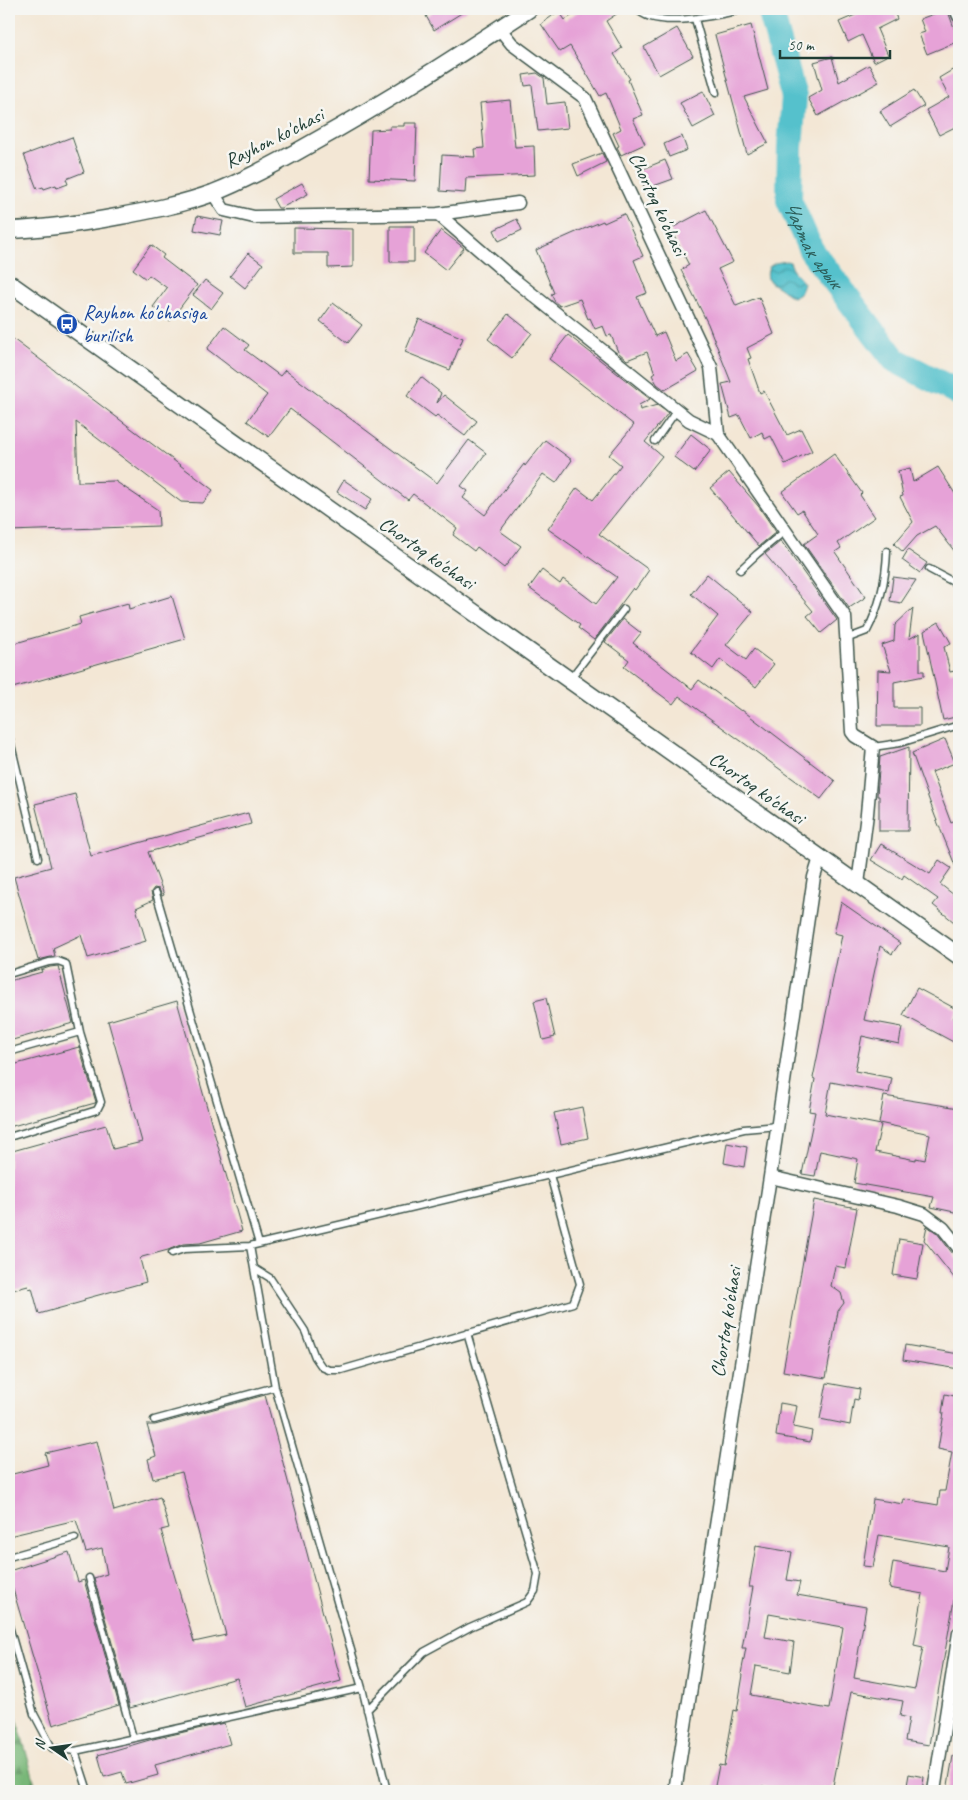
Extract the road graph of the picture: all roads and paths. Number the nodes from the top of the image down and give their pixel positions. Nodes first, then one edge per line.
1 (529, 9) edge
2 (637, 9) edge
3 (956, 9) edge
4 (741, 10) edge
5 (959, 16) edge
6 (695, 19) junction
7 (499, 28) junction
8 (716, 93) dead end
9 (213, 192) junction
10 (518, 203) dead end
11 (438, 214) junction
12 (29, 229) junction
13 (9, 230) edge
14 (9, 237) edge
15 (11, 284) edge
16 (676, 410) junction
17 (718, 434) junction
18 (655, 441) dead end
19 (785, 531) junction
20 (887, 551) dead end
21 (930, 569) dead end
22 (740, 570) dead end
23 (959, 585) edge
24 (624, 609) dead end
25 (846, 639) junction
26 (569, 680) junction
27 (959, 725) edge
28 (9, 736) edge
29 (873, 747) junction
30 (38, 858) dead end
31 (820, 858) junction
32 (858, 884) junction
33 (156, 893) dead end
34 (959, 956) edge
35 (9, 974) edge
36 (80, 1032) junction
37 (9, 1052) edge
38 (778, 1126) junction
39 (9, 1137) edge
40 (550, 1175) junction
41 (770, 1177) junction
42 (259, 1244) junction
43 (250, 1246) junction
44 (959, 1248) edge
45 (172, 1253) dead end
46 (254, 1268) junction
47 (467, 1334) junction
48 (275, 1387) junction
49 (154, 1420) dead end
50 (75, 1538) dead end
51 (9, 1557) edge
52 (89, 1578) dead end
53 (9, 1626) edge
54 (959, 1633) edge
55 (362, 1688) junction
56 (367, 1710) junction
57 (133, 1738) junction
58 (75, 1751) junction
59 (88, 1791) edge
60 (387, 1791) edge
61 (675, 1791) edge
62 (934, 1791) edge

1 - 7 street, Rayhon ko'chasi
2 - 6 lane
3 - 5 street
4 - 6 lane
6 - 8 lane
7 - 9 street, Rayhon ko'chasi
7 - 17 street, Chortoq ko'chasi
9 - 11 street
9 - 12 street, Rayhon ko'chasi
10 - 11 street
11 - 16 street, Chortoq ko'chasi
12 - 13 street, Rayhon ko'chasi
12 - 14 street
15 - 26 street, Chortoq ko'chasi
16 - 17 street, Chortoq ko'chasi
16 - 18 lane
17 - 19 street, Chortoq ko'chasi
19 - 22 lane
19 - 25 street, Chortoq ko'chasi
20 - 25 lane
21 - 23 lane
24 - 26 lane
25 - 29 street, Chortoq ko'chasi
26 - 31 street, Chortoq ko'chasi
27 - 29 lane
28 - 30 lane
29 - 32 street
31 - 32 street, Chortoq ko'chasi
31 - 38 street, Chortoq ko'chasi
32 - 34 street, Chortoq ko'chasi
33 - 42 lane
35 - 36 lane
36 - 37 lane
36 - 39 lane
38 - 40 lane
38 - 41 street, Chortoq ko'chasi
40 - 42 lane
40 - 47 lane
41 - 44 street
41 - 61 street, Chortoq ko'chasi
42 - 43 lane
43 - 45 lane
43 - 46 lane
46 - 47 lane
46 - 48 lane
47 - 56 lane
48 - 49 lane
48 - 55 lane
50 - 51 lane
52 - 57 lane
53 - 58 lane
54 - 62 street
55 - 56 lane
55 - 57 lane
56 - 60 lane
57 - 58 lane
58 - 59 lane

